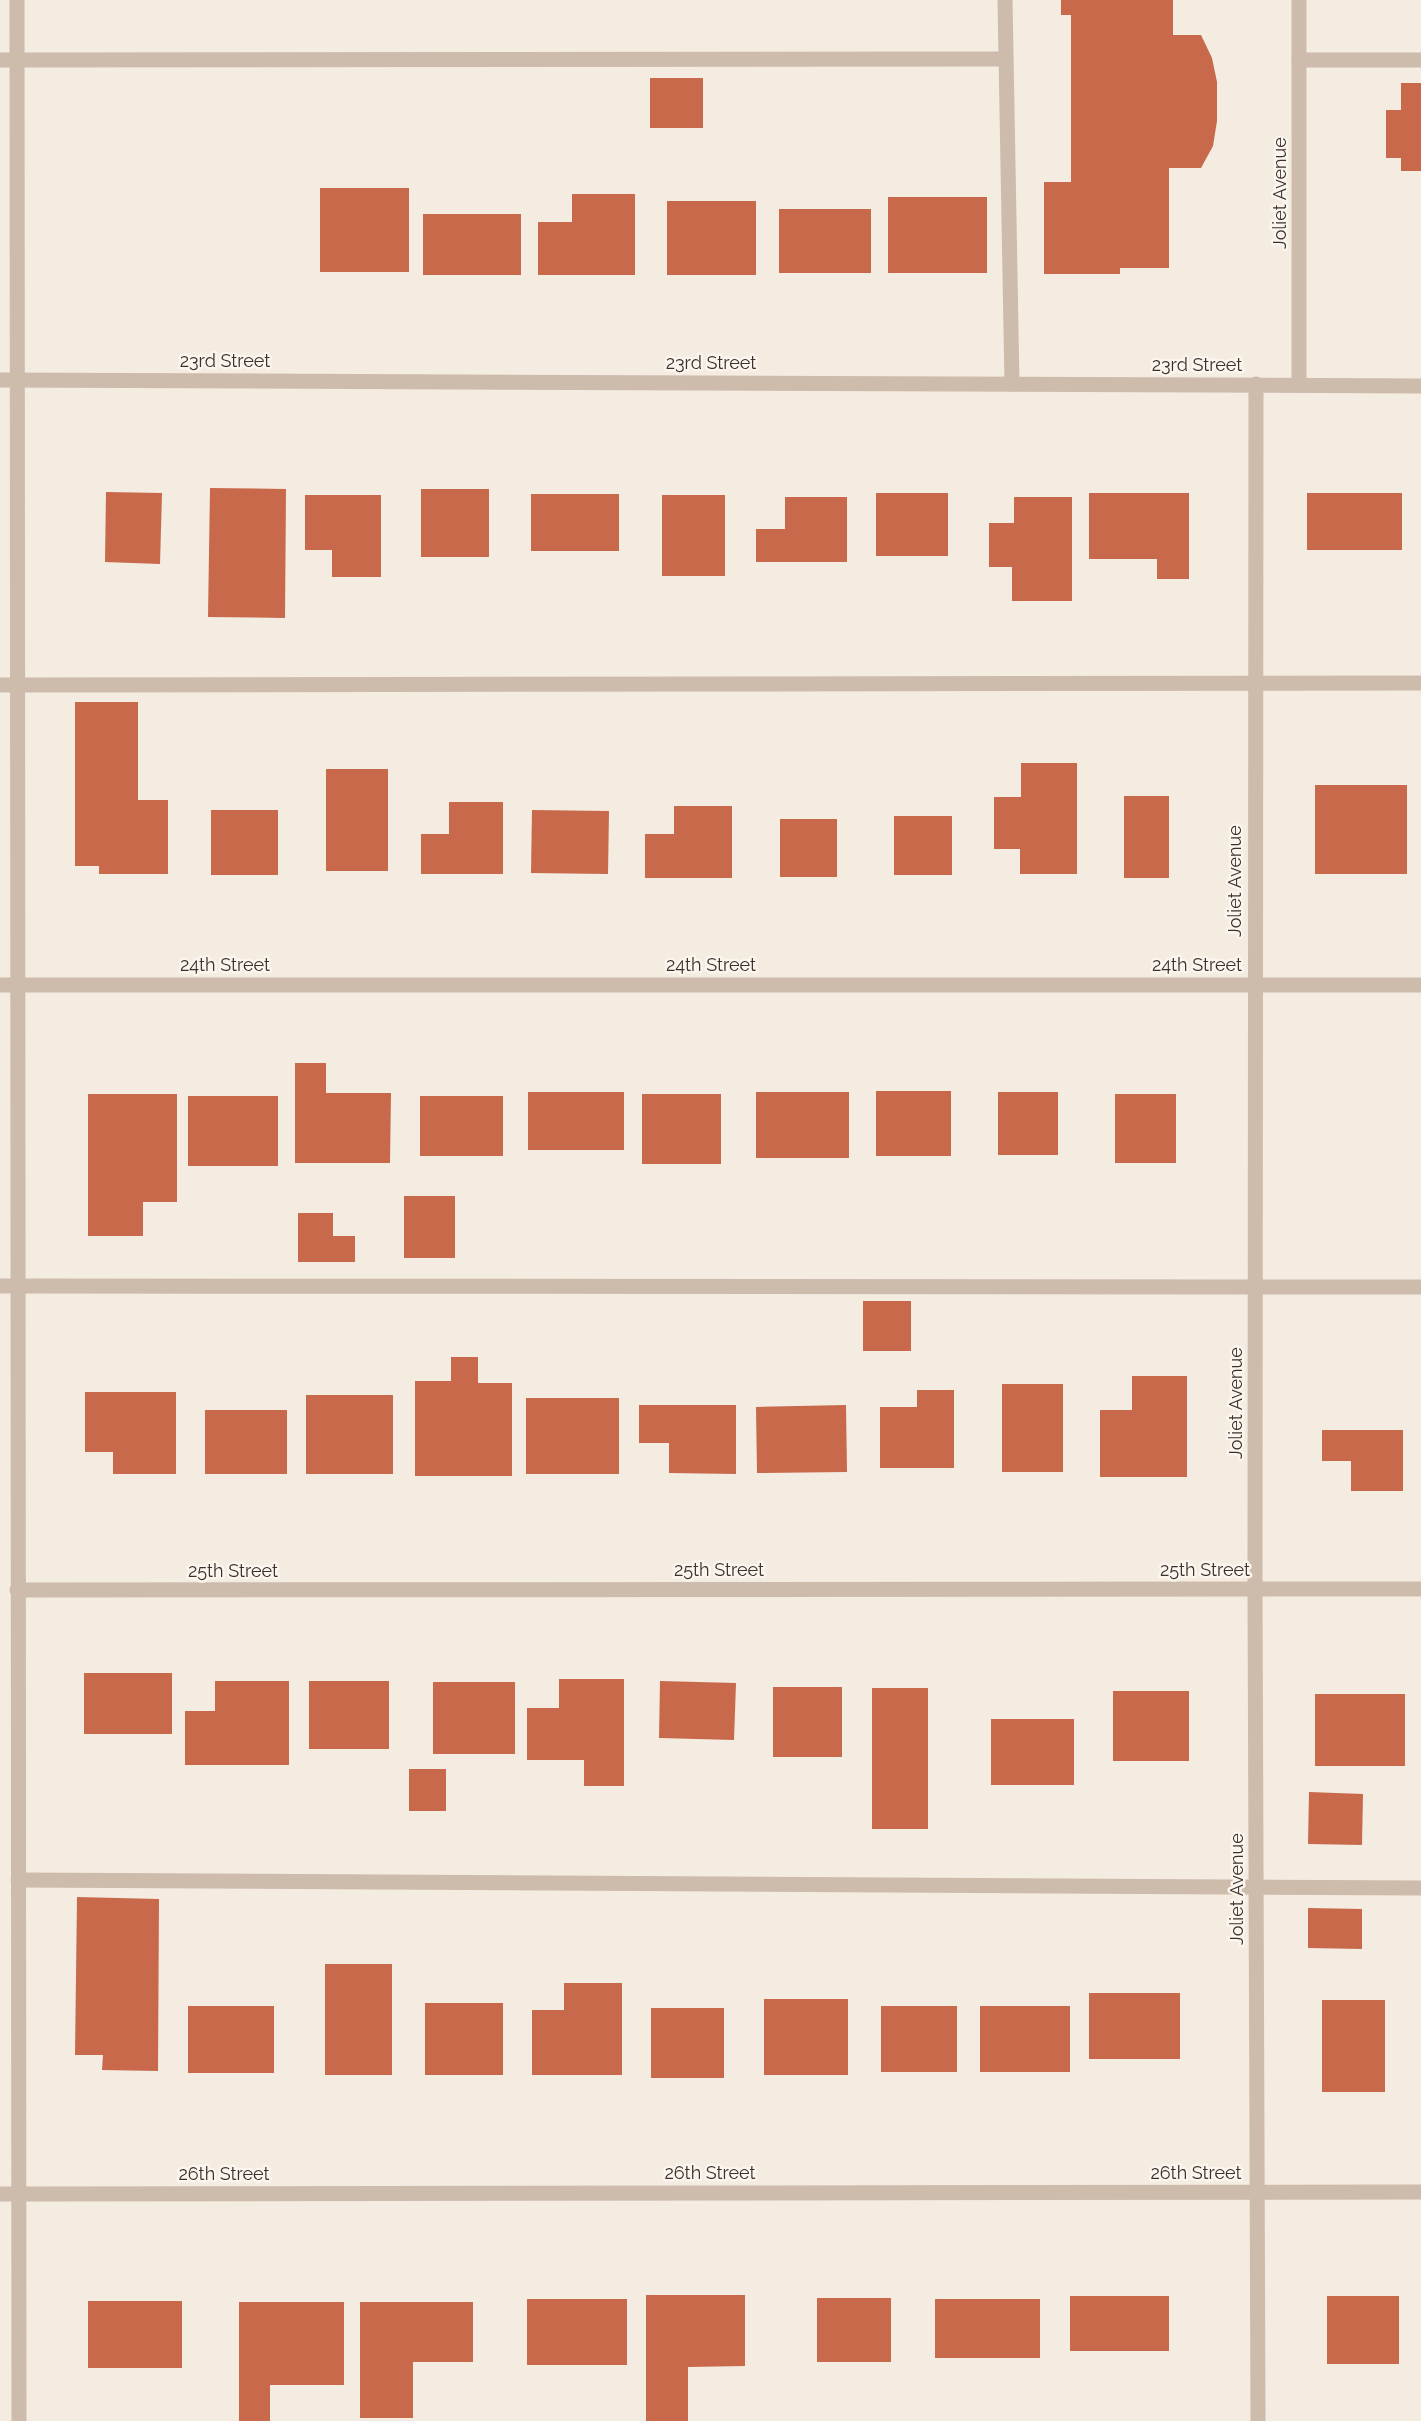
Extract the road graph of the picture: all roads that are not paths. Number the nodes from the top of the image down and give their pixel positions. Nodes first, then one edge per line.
1 (17, 0) edge
2 (1005, 0) edge
3 (1299, 0) edge
4 (1006, 59) junction
5 (0, 60) edge
6 (17, 60) junction
7 (1299, 60) junction
8 (1421, 60) edge
9 (0, 380) edge
10 (17, 380) junction
11 (1012, 384) junction
12 (1256, 384) junction
13 (1299, 385) junction
14 (1421, 386) edge
15 (1255, 682) junction
16 (1421, 683) edge
17 (0, 685) edge
18 (17, 685) junction
19 (0, 985) edge
20 (17, 985) junction
21 (1255, 985) junction
22 (1421, 985) edge
23 (0, 1286) edge
24 (17, 1286) junction
25 (1255, 1286) junction
26 (1421, 1287) edge
27 (1255, 1589) junction
28 (1421, 1589) edge
29 (17, 1590) junction
30 (18, 1880) junction
31 (1256, 1888) junction
32 (1421, 1888) edge
33 (1258, 2192) junction
34 (1421, 2192) edge
35 (0, 2193) edge
36 (18, 2193) junction
37 (19, 2421) edge
38 (1258, 2421) edge

1 - 6 street
2 - 4 street
3 - 7 street, Joliet Avenue
4 - 6 street
4 - 11 street
5 - 6 street
6 - 10 street
7 - 8 street
7 - 13 street, Joliet Avenue
9 - 10 street, 23rd Street
10 - 11 street, 23rd Street
10 - 18 street
11 - 12 street, 23rd Street
12 - 13 street, 23rd Street
12 - 15 street, Joliet Avenue
13 - 14 street, 23rd Street
15 - 16 street
15 - 18 street
15 - 21 street, Joliet Avenue
17 - 18 street
18 - 20 street
19 - 20 street, 24th Street
20 - 21 street, 24th Street
20 - 24 street
21 - 22 street, 24th Street
21 - 25 street, Joliet Avenue
23 - 24 street
24 - 25 street
24 - 29 street
25 - 26 street
25 - 27 street, Joliet Avenue
27 - 28 street, 25th Street
27 - 29 street, 25th Street
27 - 31 street, Joliet Avenue
29 - 30 street
30 - 31 street
30 - 36 street
31 - 32 street
31 - 33 street, Joliet Avenue
33 - 34 street, 26th Street
33 - 36 street, 26th Street
33 - 38 street, Joliet Avenue
35 - 36 street, 26th Street
36 - 37 street

